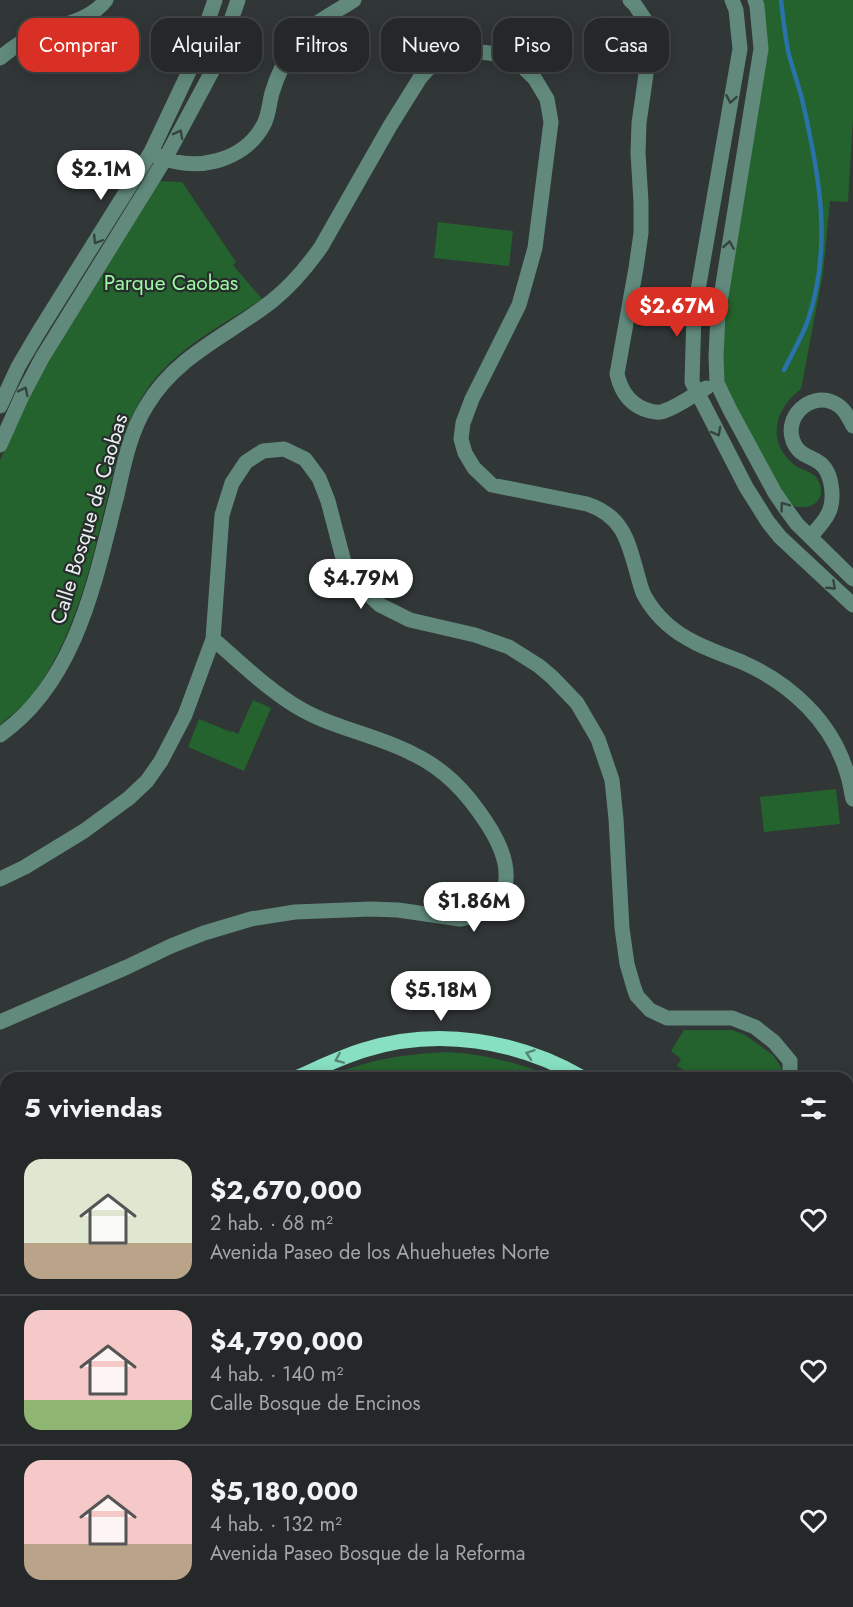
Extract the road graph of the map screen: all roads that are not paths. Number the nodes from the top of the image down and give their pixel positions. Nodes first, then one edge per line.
1 (106, 0) edge
2 (215, 0) edge
3 (238, 0) edge
4 (354, 0) edge
5 (630, 0) edge
6 (732, 0) edge
7 (755, 0) edge
8 (0, 58) edge
9 (151, 152) junction
10 (165, 159) junction
11 (717, 382) junction
12 (697, 393) junction
13 (0, 406) edge
14 (853, 426) edge
15 (0, 445) edge
16 (811, 536) junction
17 (853, 579) edge
18 (853, 605) edge
19 (213, 639) junction
20 (0, 735) edge
21 (853, 799) edge
22 (0, 879) edge
23 (0, 1022) edge
24 (310, 1072) edge
25 (571, 1072) edge
26 (790, 1072) edge
27 (0, 1322) edge
28 (0, 1328) edge

1 - 8 street
2 - 9 street
10 -> 3 street
4 - 10 street
5 - 12 street
6 -> 12 street
11 -> 7 street
9 - 10 street
9 -> 13 street
15 -> 10 street
11 - 12 street
16 -> 11 street
12 -> 18 street
14 - 16 street
16 - 17 street
19 - 22 street
19 - 23 street
19 - 26 street
20 - 21 street, Calle Bosque de Caobas
25 -> 24 main road
27 - 28 street

